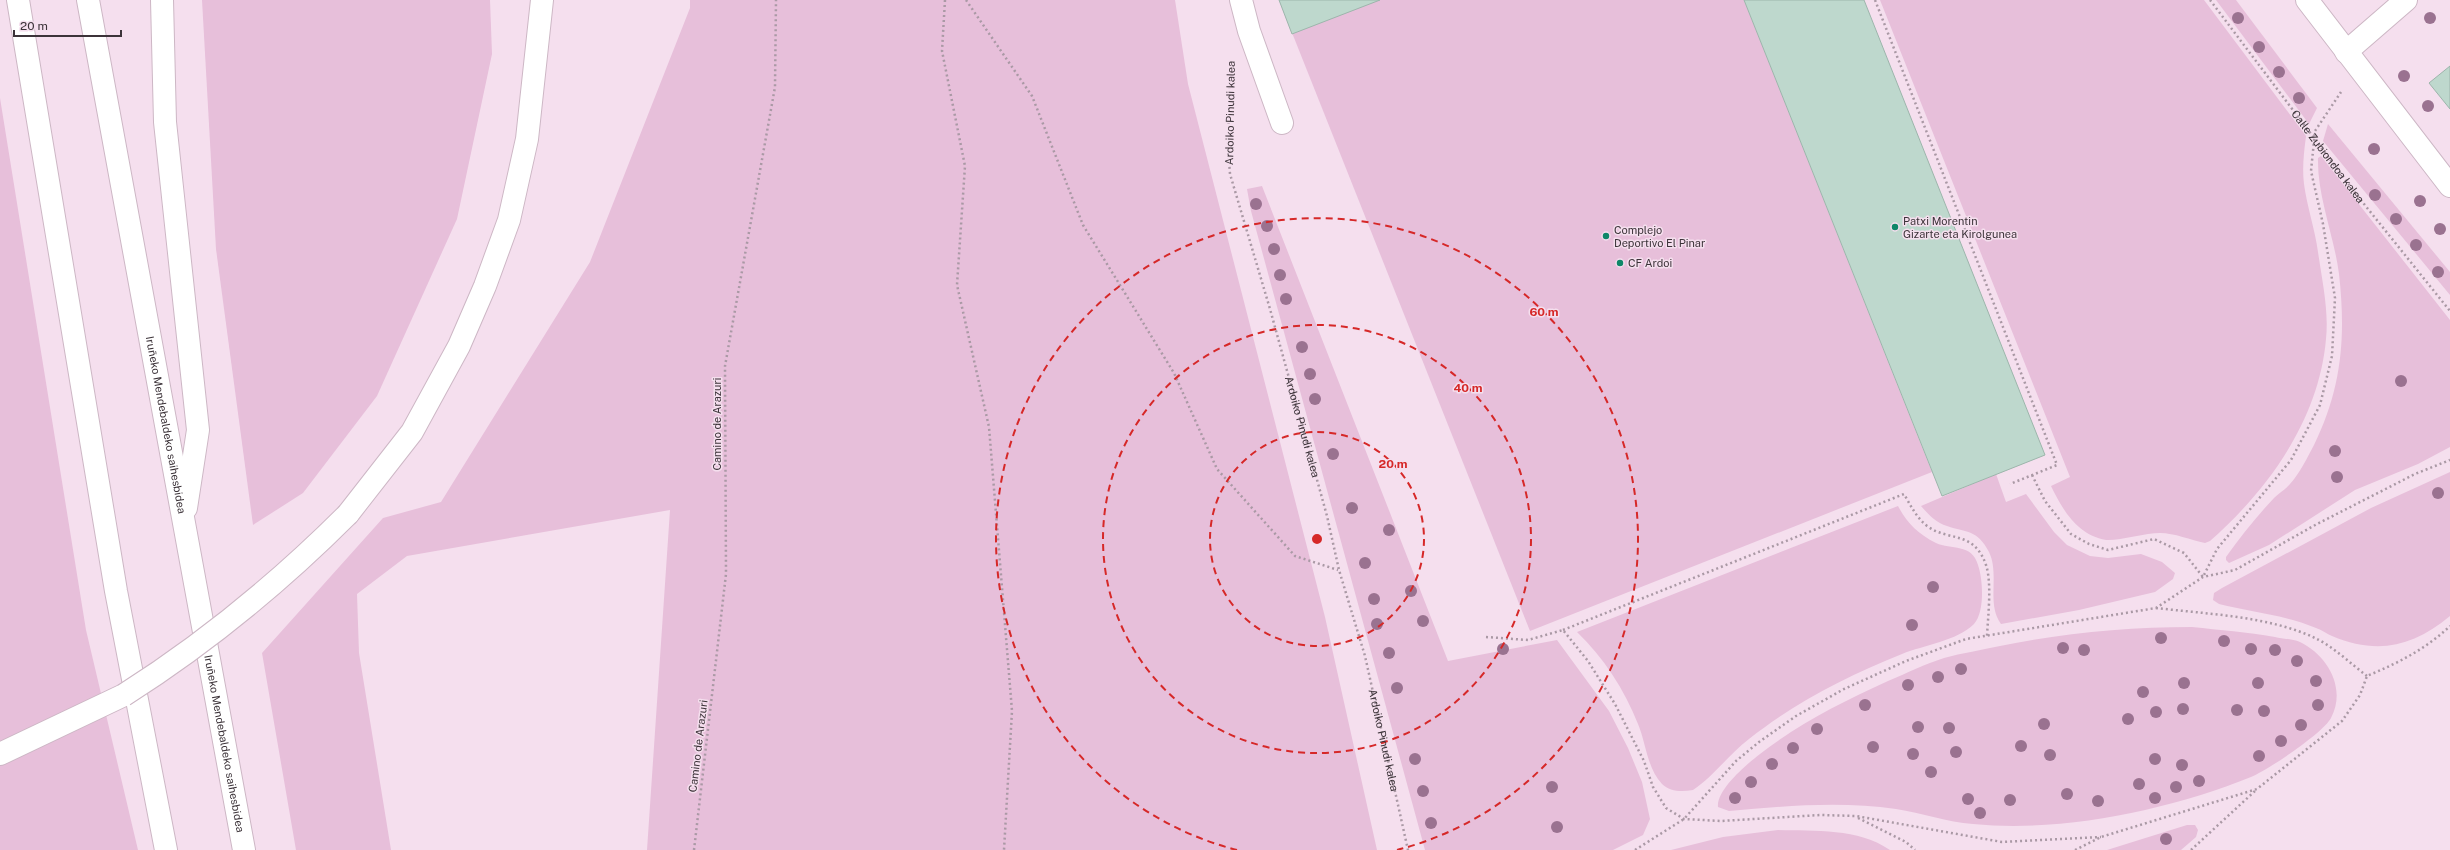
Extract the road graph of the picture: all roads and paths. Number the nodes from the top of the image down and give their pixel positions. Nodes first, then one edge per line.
1 (18, 0) edge
2 (88, 0) edge
3 (162, 0) edge
4 (776, 0) edge
5 (945, 0) edge
6 (966, 0) edge
7 (1240, 0) edge
8 (1875, 0) edge
9 (2210, 0) edge
10 (2307, 0) edge
11 (2406, 0) edge
12 (540, 5) edge
13 (2346, 52) junction
14 (1230, 64) dead end
15 (2363, 74) junction
16 (1282, 123) dead end
17 (2314, 139) junction
18 (2450, 186) edge
19 (2450, 311) edge
20 (2450, 460) edge
21 (2032, 475) junction
22 (2010, 484) dead end
23 (184, 525) junction
24 (1339, 570) junction
25 (2203, 577) junction
26 (2156, 608) junction
27 (2450, 626) edge
28 (1563, 630) junction
29 (1987, 636) junction
30 (1486, 637) dead end
31 (2367, 676) junction
32 (0, 754) edge
33 (2257, 789) junction
34 (1856, 816) junction
35 (1684, 819) junction
36 (2101, 837) junction
37 (166, 850) edge
38 (244, 850) edge
39 (694, 850) edge
40 (1004, 850) edge
41 (1408, 850) edge
42 (1635, 850) edge
43 (1915, 850) edge
44 (2075, 850) edge
45 (2191, 850) edge

1 - 37 main road
2 - 23 main road, Iruñeko Mendebaldeko saihesbidea
3 - 23 main road
4 - 39 path, Camino de Arazuri
5 - 40 path
6 - 24 path
7 - 16 main road
8 - 21 path
9 - 17 path, Calle Zubiondoa kalea
10 - 13 main road
11 - 13 main road
12 - 32 main road, bridge
13 - 15 main road
14 - 24 path, Ardoiko Pinudi kalea
15 - 17 path
15 - 18 main road
17 - 19 path, Calle Zubiondoa kalea
17 - 25 path
20 - 25 path
21 - 22 path
21 - 25 path
23 - 38 main road, Iruñeko Mendebaldeko saihesbidea
24 - 41 path, Ardoiko Pinudi kalea
25 - 26 path
26 - 29 path
26 - 31 path
27 - 31 path
28 - 29 path
28 - 30 path
28 - 35 path
29 - 35 path
31 - 33 path
33 - 36 path
33 - 45 path
34 - 35 path
34 - 36 path
34 - 43 path
35 - 42 path
36 - 44 path

